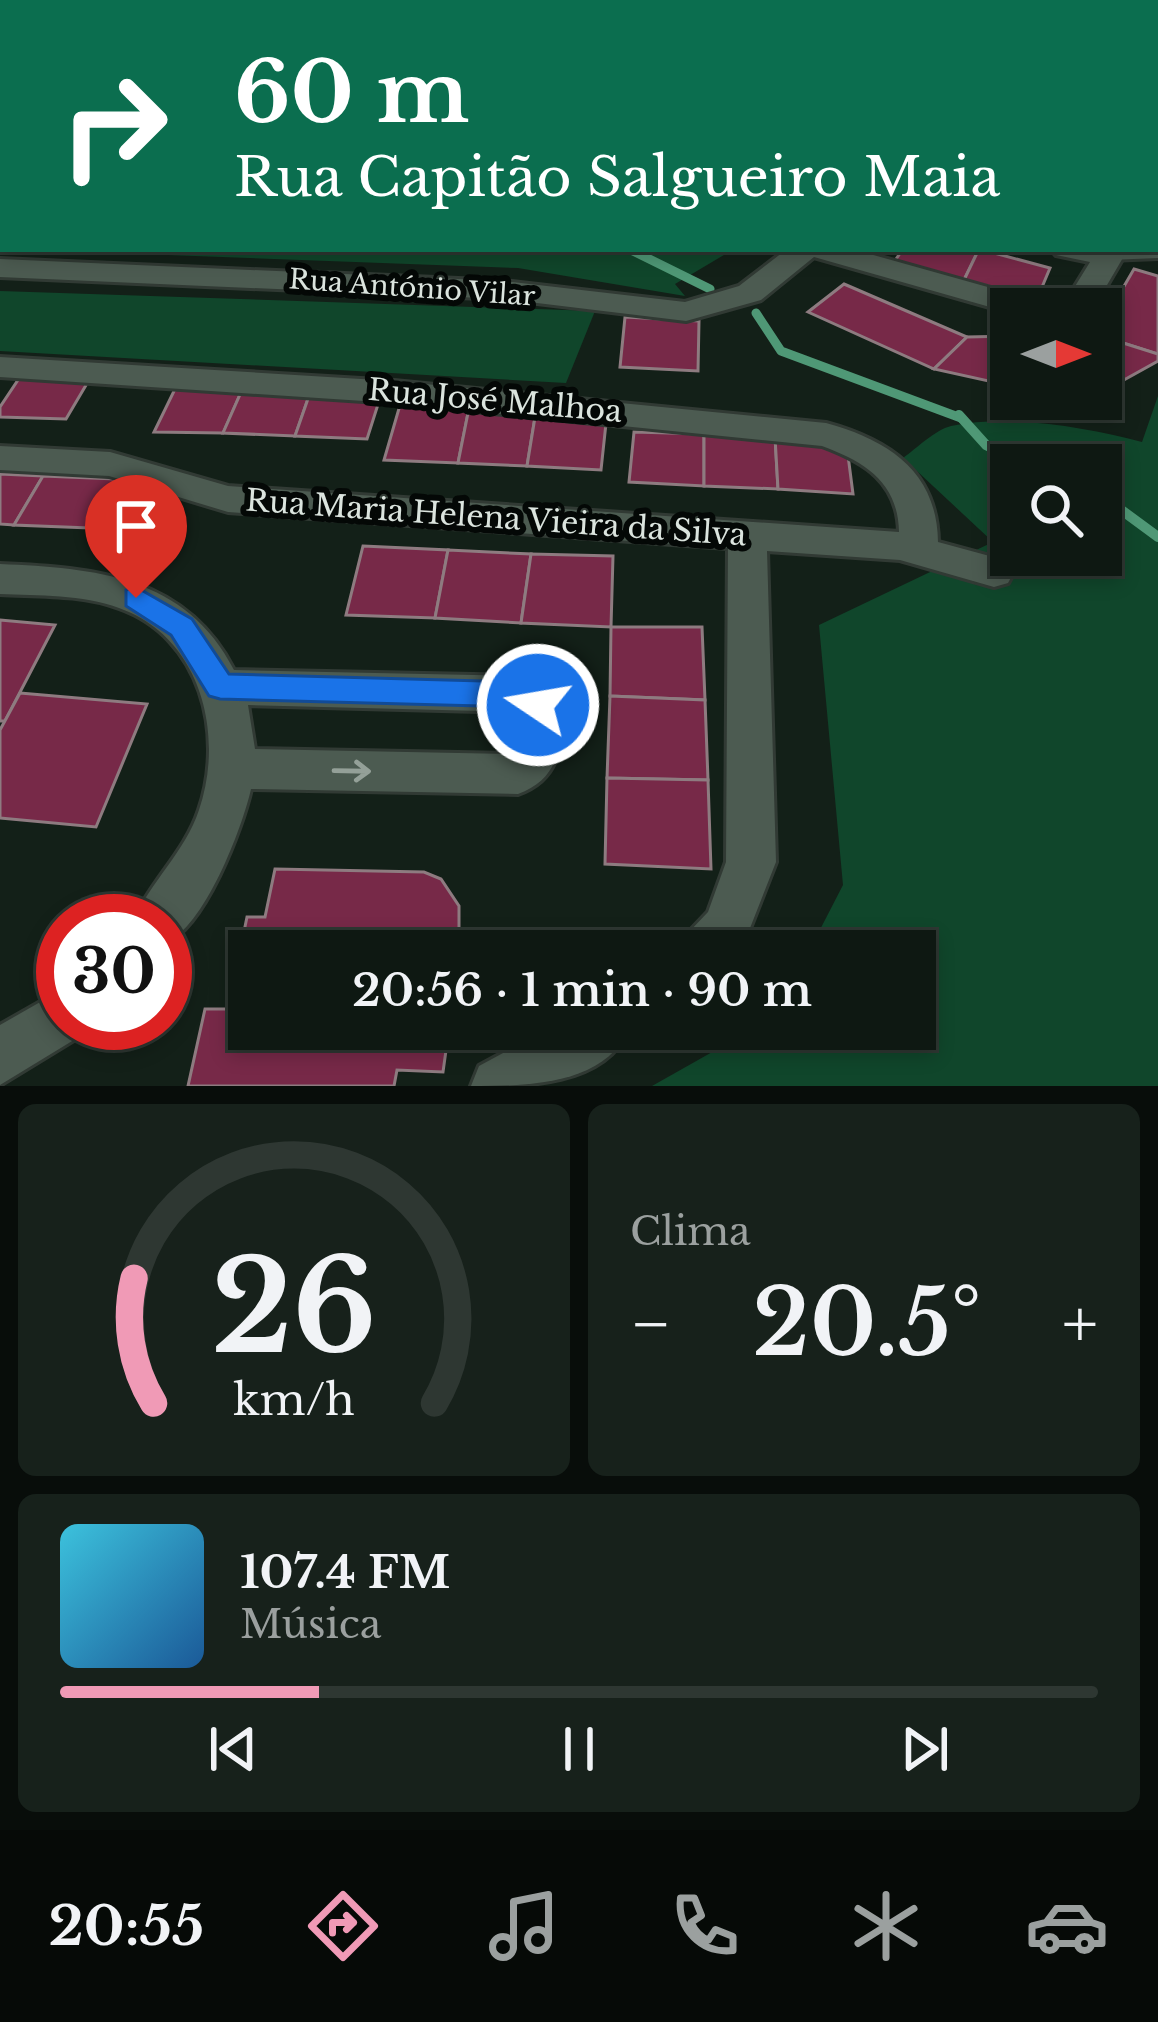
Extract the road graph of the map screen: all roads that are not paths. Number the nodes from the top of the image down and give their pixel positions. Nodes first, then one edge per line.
1 (802, 252) edge
2 (830, 252) edge
3 (1084, 252) edge
4 (1158, 254) edge
5 (1109, 256) junction
6 (0, 268) edge
7 (1090, 288) edge
8 (990, 298) edge
9 (0, 368) edge
10 (0, 458) edge
11 (747, 536) junction
12 (917, 548) junction
13 (990, 571) edge
14 (0, 579) edge
15 (220, 687) junction
16 (236, 769) junction
17 (176, 894) edge
18 (726, 930) edge
19 (36, 1034) edge
20 (564, 1050) edge
21 (0, 1058) edge
22 (499, 1086) edge

1 - 6 street, Rua António Vilar
2 - 8 street
3 - 5 street
4 - 5 lane
5 - 7 street
9 - 12 street, Rua José Malhoa
10 - 11 street, Rua Maria Helena Vieira da Silva
11 - 12 street, Rua Maria Helena Vieira da Silva
11 - 18 street
12 - 13 street, Rua Maria Helena Vieira da Silva
14 - 15 street
15 - 16 street
16 -> 15 street
16 - 17 street
19 - 21 street
20 - 22 street

